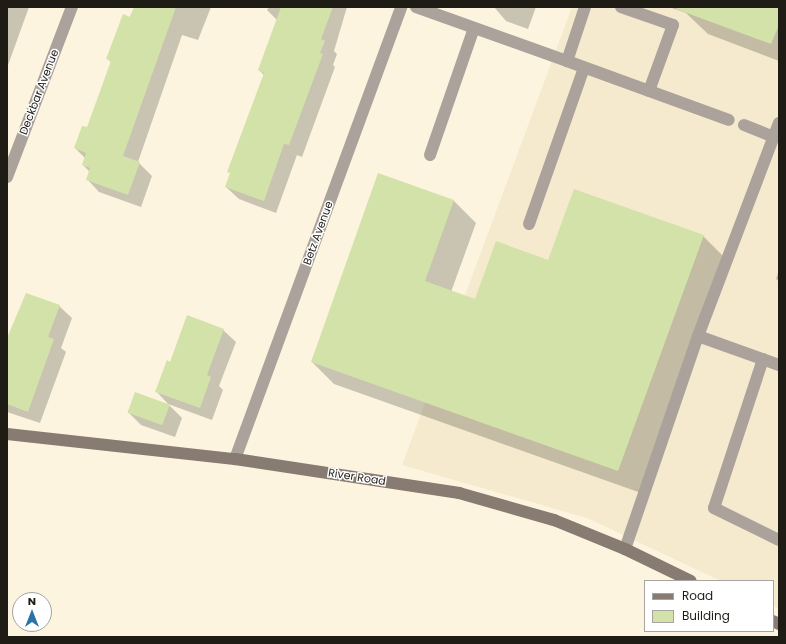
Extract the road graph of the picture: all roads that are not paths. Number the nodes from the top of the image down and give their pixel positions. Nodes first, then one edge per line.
1 (72, 7) edge
2 (401, 7) edge
3 (416, 7) edge
4 (585, 7) edge
5 (621, 7) edge
6 (474, 28) junction
7 (567, 61) junction
8 (584, 68) junction
9 (649, 91) junction
10 (729, 120) dead end
11 (779, 123) edge
12 (744, 125) dead end
13 (774, 137) junction
14 (430, 155) dead end
15 (7, 177) edge
16 (529, 224) dead end
17 (698, 336) junction
18 (763, 360) junction
19 (779, 365) edge
20 (7, 434) edge
21 (235, 459) junction
22 (779, 540) edge
23 (625, 549) junction
24 (689, 580) edge

1 - 15 street, Deckbar Avenue
2 - 21 street, Betz Avenue
3 - 6 street
4 - 7 street
5 - 9 street
6 - 7 street
6 - 14 street
7 - 8 street
8 - 9 street
8 - 16 street
9 - 10 street
11 - 13 street
12 - 13 street
13 - 17 street
17 - 18 street
17 - 23 street
18 - 19 street
18 - 22 street
20 - 21 main road, River Road
21 - 23 main road, River Road
23 - 24 main road, River Road

